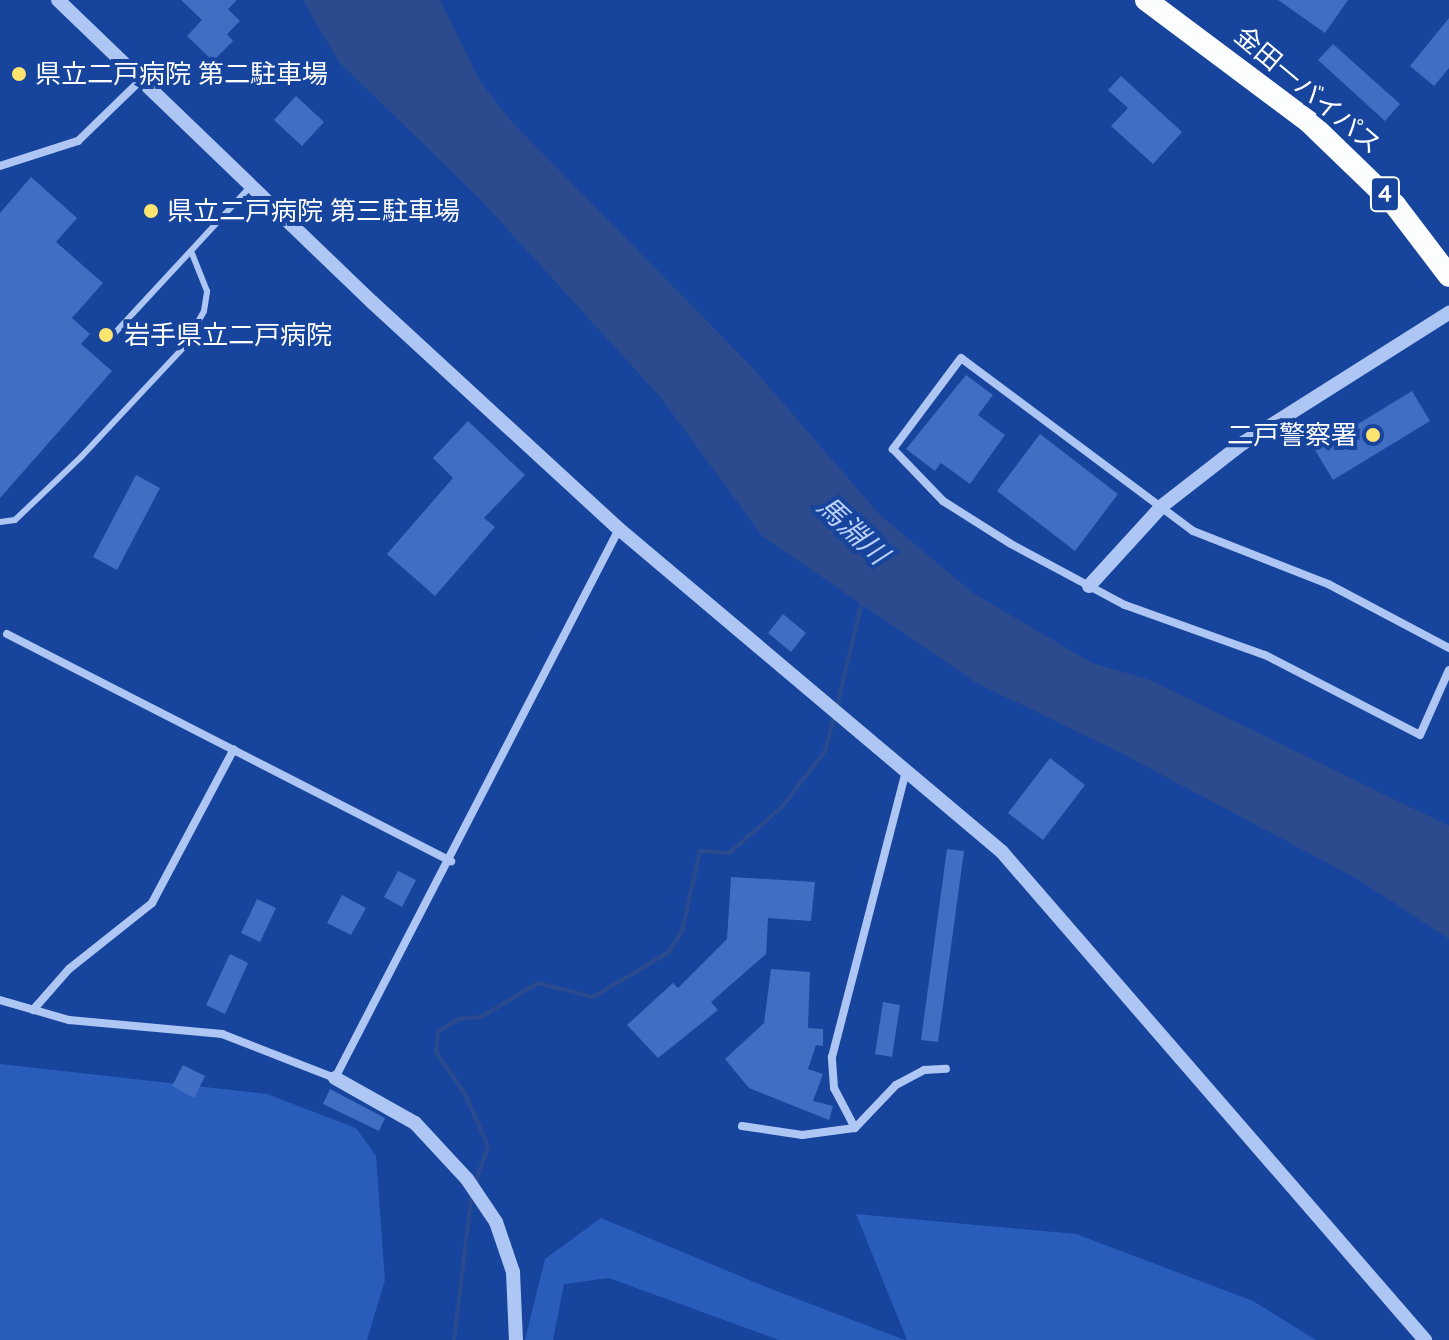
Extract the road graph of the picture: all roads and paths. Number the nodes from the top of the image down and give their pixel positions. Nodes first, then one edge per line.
1 (58, 0) edge
2 (1146, 0) edge
3 (140, 81) junction
4 (0, 166) edge
5 (251, 186) junction
6 (191, 251) junction
7 (1449, 276) edge
8 (1449, 313) edge
9 (112, 336) dead end
10 (1162, 506) junction
11 (0, 522) edge
12 (619, 529) junction
13 (1089, 586) junction
14 (7, 634) dead end
15 (1449, 648) edge
16 (1449, 670) edge
17 (234, 749) junction
18 (906, 771) junction
19 (451, 861) junction
20 (0, 1000) edge
21 (33, 1010) junction
22 (946, 1069) dead end
23 (335, 1078) junction
24 (742, 1126) dead end
25 (855, 1128) junction
26 (516, 1340) edge
27 (1425, 1340) edge

1 - 3 street
2 - 7 highway, 金田一バイパス / 4
3 - 4 street
3 - 5 street
5 - 6 lane
5 - 12 street
6 - 9 lane
6 - 11 lane
8 - 10 street
10 - 13 street
10 - 13 street
10 - 15 street
12 - 18 street
12 - 19 street
13 - 16 street
14 - 17 street
17 - 19 street
17 - 21 street
18 - 25 street
18 - 27 street
19 - 23 street
20 - 21 street
21 - 23 street
22 - 25 street
23 - 26 street
24 - 25 street

